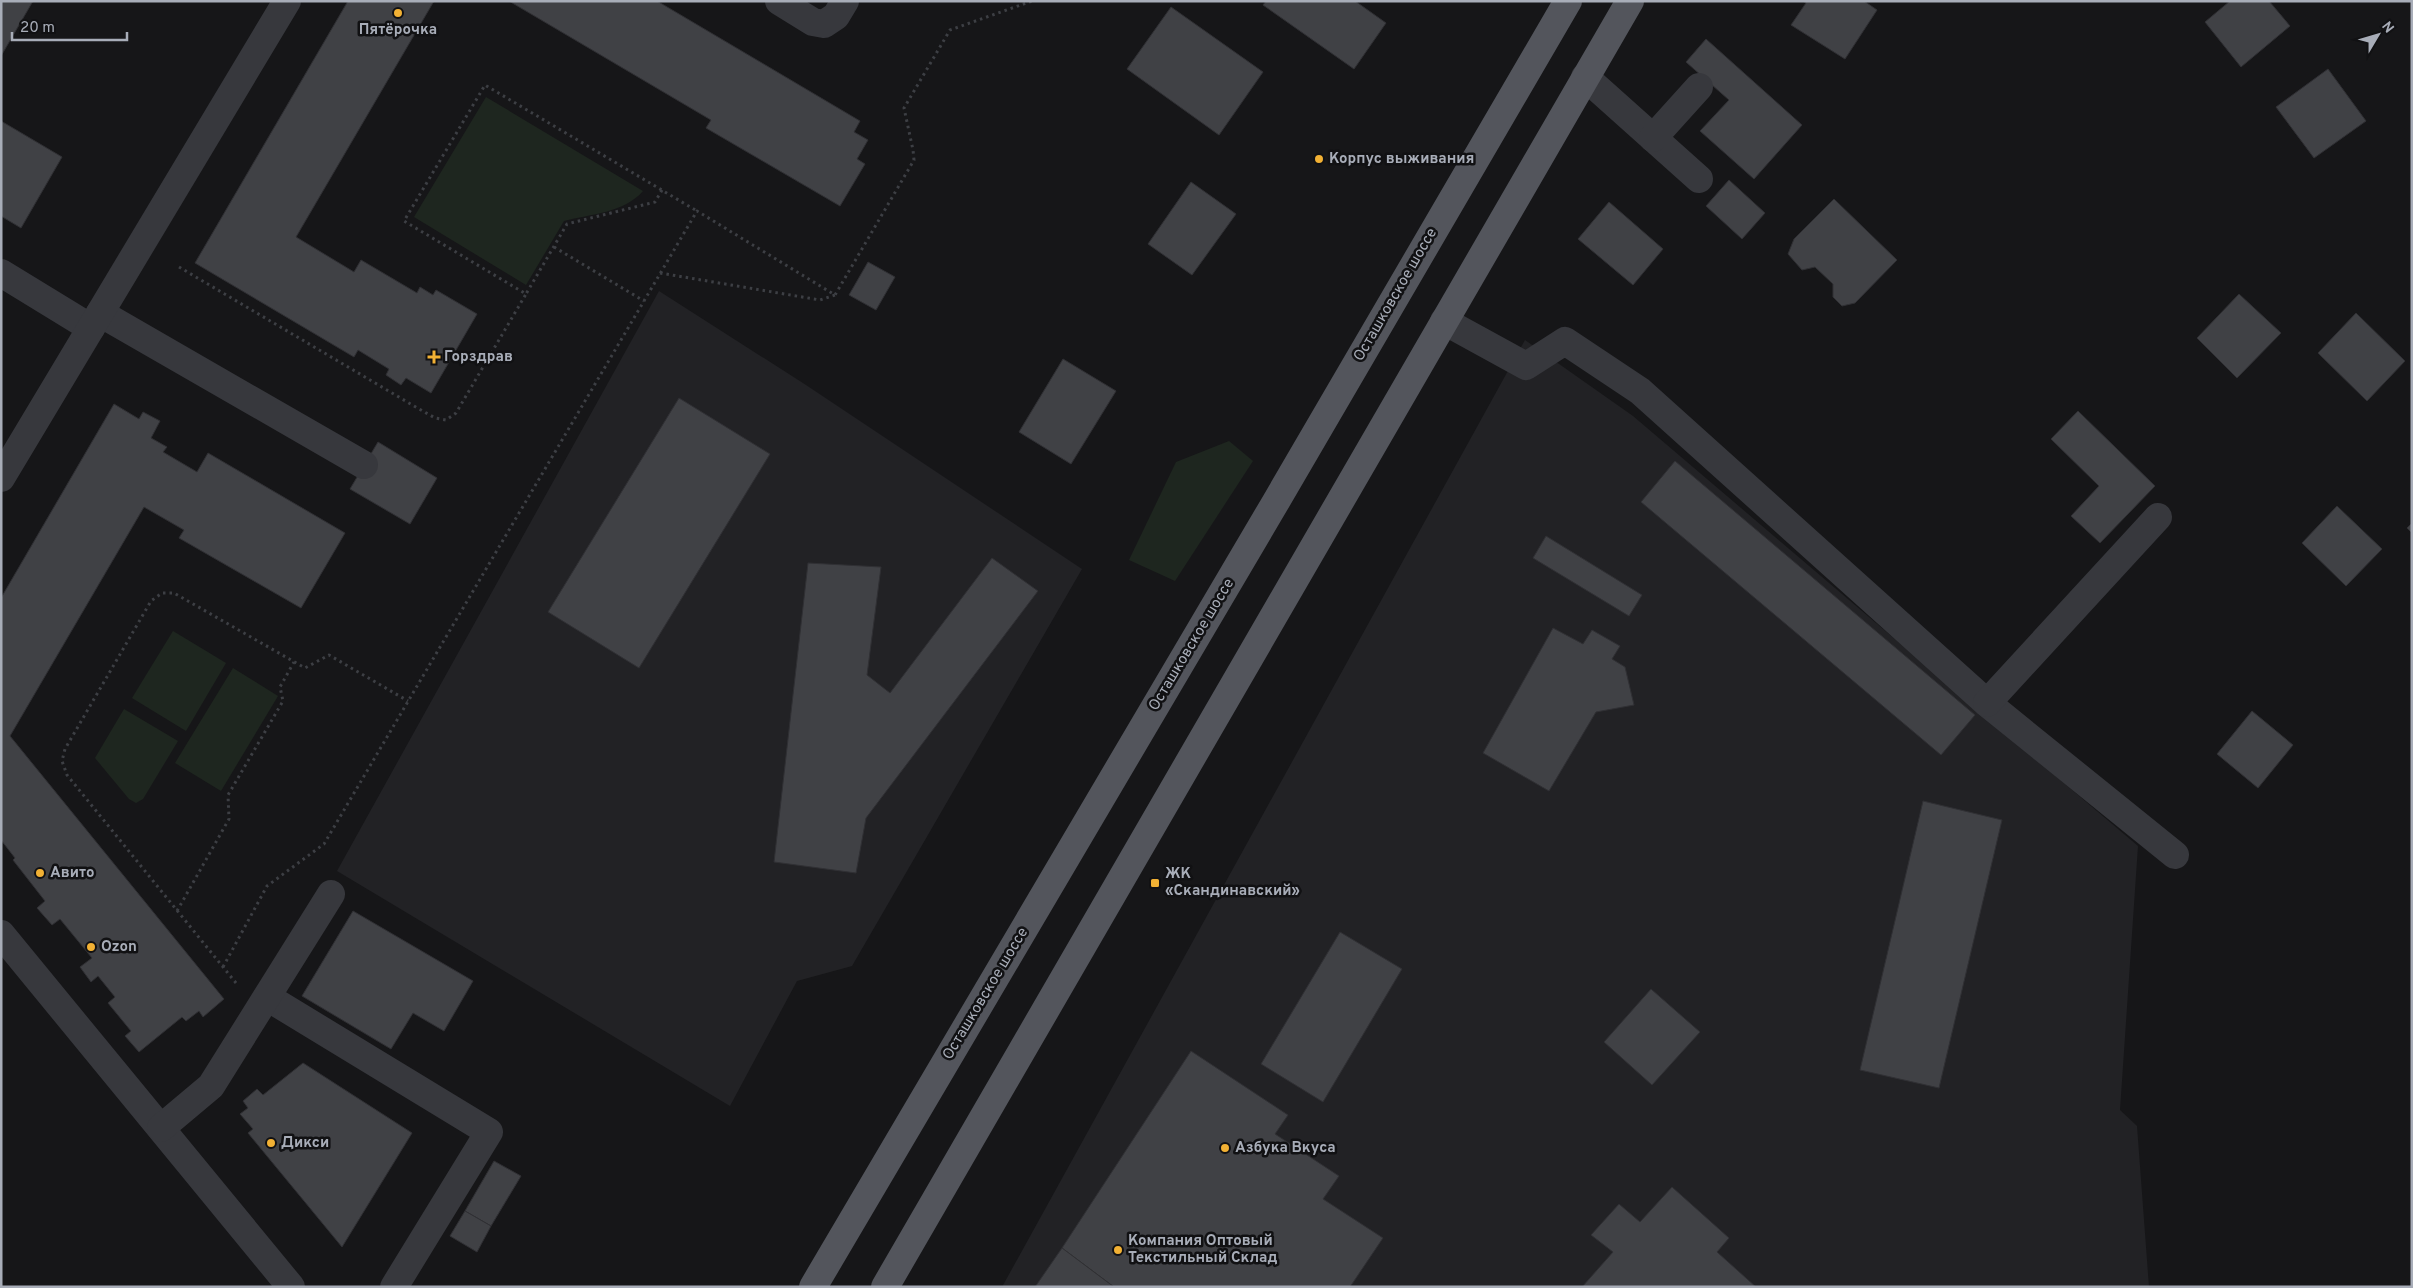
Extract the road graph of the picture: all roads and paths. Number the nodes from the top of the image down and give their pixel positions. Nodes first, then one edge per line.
1 (287, 1) edge
2 (779, 1) edge
3 (845, 1) edge
4 (1032, 1) edge
5 (1568, 1) edge
6 (1630, 1) edge
7 (1585, 77) junction
8 (1699, 87) dead end
9 (1653, 138) junction
10 (1699, 180) dead end
11 (662, 190) junction
12 (697, 211) junction
13 (554, 247) junction
14 (179, 267) dead end
15 (1, 273) edge
16 (660, 273) junction
17 (526, 294) junction
18 (835, 295) junction
19 (644, 301) junction
20 (95, 321) junction
21 (1444, 321) junction
22 (364, 465) dead end
23 (1, 478) edge
24 (2158, 518) dead end
25 (294, 662) junction
26 (408, 701) junction
27 (1987, 703) junction
28 (2174, 855) dead end
29 (331, 894) dead end
30 (177, 911) junction
31 (1, 934) edge
32 (223, 967) junction
33 (262, 1004) junction
34 (161, 1128) junction
35 (291, 1287) edge
36 (394, 1287) edge
37 (813, 1287) edge
38 (885, 1287) edge

1 - 20 lane
2 - 3 lane
4 - 18 path
5 - 37 main road, Осташковское шоссе
6 - 7 main road
7 - 9 lane
7 - 21 main road
8 - 9 lane
9 - 10 lane
11 - 12 path
11 - 13 path
11 - 17 path
12 - 16 path
12 - 18 path
13 - 17 path
13 - 19 path
14 - 17 path
15 - 20 lane
16 - 18 path
16 - 19 path
19 - 26 path
20 - 22 lane
20 - 23 lane
21 - 27 lane
21 - 38 main road
24 - 27 lane
25 - 26 path
25 - 30 path
25 - 30 path
26 - 32 path
27 - 28 lane
29 - 33 lane
30 - 32 path
31 - 34 lane
32 - 33 path
33 - 34 lane
33 - 36 lane
34 - 35 lane

